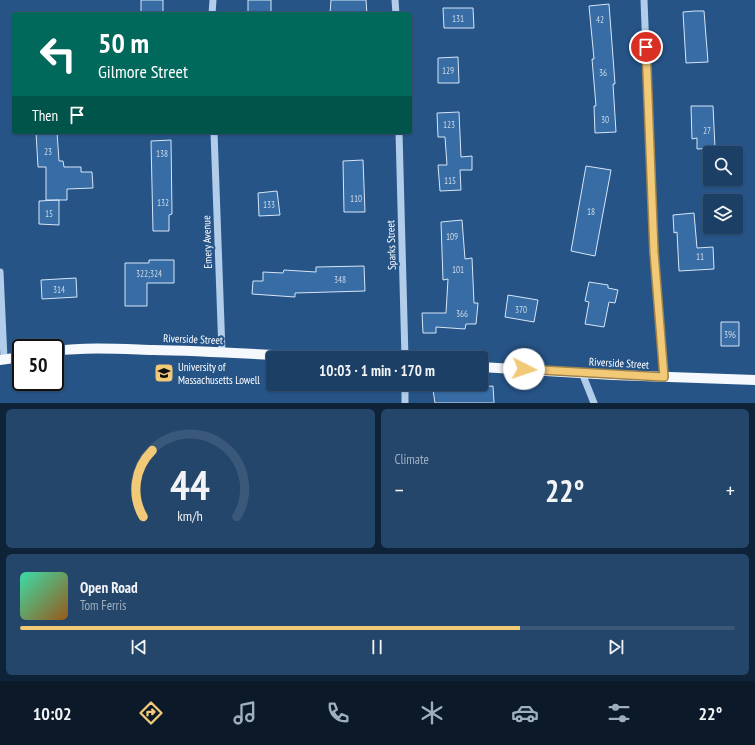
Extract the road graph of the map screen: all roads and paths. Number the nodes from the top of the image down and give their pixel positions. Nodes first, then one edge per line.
1 (212, 0) edge
2 (395, 0) edge
3 (644, 0) edge
4 (212, 12) edge
5 (396, 12) edge
6 (214, 134) edge
7 (399, 134) edge
8 (0, 272) edge
9 (64, 350) edge
10 (405, 351) edge
11 (222, 352) junction
12 (266, 354) edge
13 (12, 358) edge
14 (2, 360) edge
15 (488, 366) edge
16 (582, 373) junction
17 (664, 377) junction
18 (755, 380) edge
19 (405, 391) edge
20 (405, 403) edge
21 (594, 403) edge

1 - 4 street
2 - 5 street
3 - 17 street
6 - 11 street, Emery Avenue
7 - 10 street, Sparks Street
8 - 14 street
9 - 11 main road, Riverside Street
11 - 12 main road, Riverside Street
13 - 14 main road
15 - 16 main road, Riverside Street
16 - 17 main road, Riverside Street
16 - 21 street
17 - 18 main road, Riverside Street
19 - 20 street

